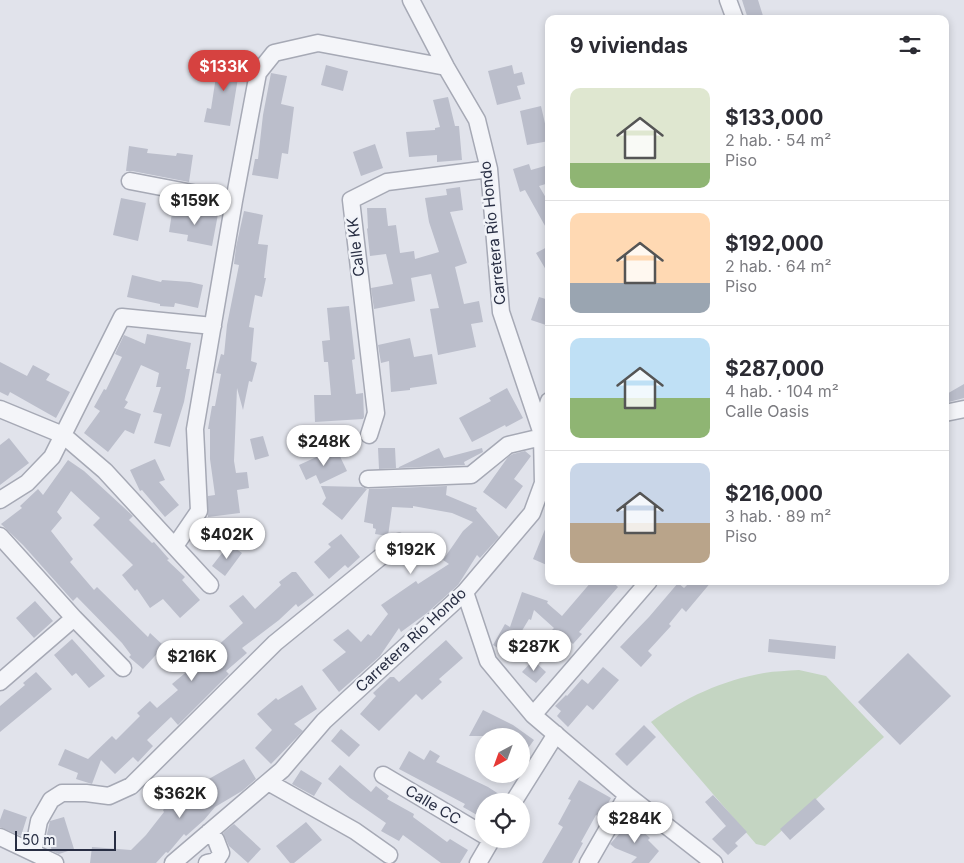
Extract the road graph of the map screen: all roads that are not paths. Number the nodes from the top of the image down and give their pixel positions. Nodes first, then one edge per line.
1 (728, 0) edge
2 (415, 6) edge
3 (734, 15) edge
4 (442, 60) junction
5 (489, 169) junction
6 (130, 181) dead end
7 (234, 201) junction
8 (213, 326) junction
9 (0, 409) edge
10 (964, 409) edge
11 (949, 412) edge
12 (544, 430) edge
13 (63, 435) junction
14 (369, 435) dead end
15 (368, 480) dead end
16 (0, 500) edge
17 (0, 536) edge
18 (399, 542) dead end
19 (175, 546) junction
20 (210, 585) dead end
21 (646, 585) edge
22 (464, 592) junction
23 (74, 618) junction
24 (123, 668) dead end
25 (0, 682) edge
26 (533, 715) junction
27 (556, 734) junction
28 (383, 775) dead end
29 (268, 782) junction
30 (519, 793) edge
31 (627, 795) junction
32 (475, 830) edge
33 (209, 832) junction
34 (0, 837) edge
35 (486, 848) edge
36 (33, 852) junction
37 (390, 855) dead end
38 (55, 863) edge
39 (173, 863) edge
40 (207, 863) edge
41 (478, 863) edge
42 (588, 863) edge
43 (714, 863) edge

1 - 3 street
2 - 4 street, Carretera Río Hondo
4 - 5 street, Carretera Río Hondo
4 - 7 street
5 - 12 street, Carretera Río Hondo
5 - 14 street, Calle KK
6 - 7 street
7 - 8 street
8 - 13 street
8 - 19 street
9 - 13 street
10 - 11 street
12 - 15 street
12 - 22 street, Carretera Río Hondo
13 - 16 street
13 - 19 street
17 - 23 street
18 - 36 street
19 - 20 street
21 - 26 street
22 - 26 street
22 - 29 street, Carretera Río Hondo
23 - 24 street
23 - 25 street
26 - 27 street
27 - 30 street
27 - 31 street
28 - 32 street, Calle CC
29 - 33 street, Carretera Río Hondo
29 - 37 street
31 - 42 street
31 - 43 street
33 - 39 street, Carretera Río Hondo
33 - 40 street
34 - 36 street
35 - 41 street
36 - 38 street

